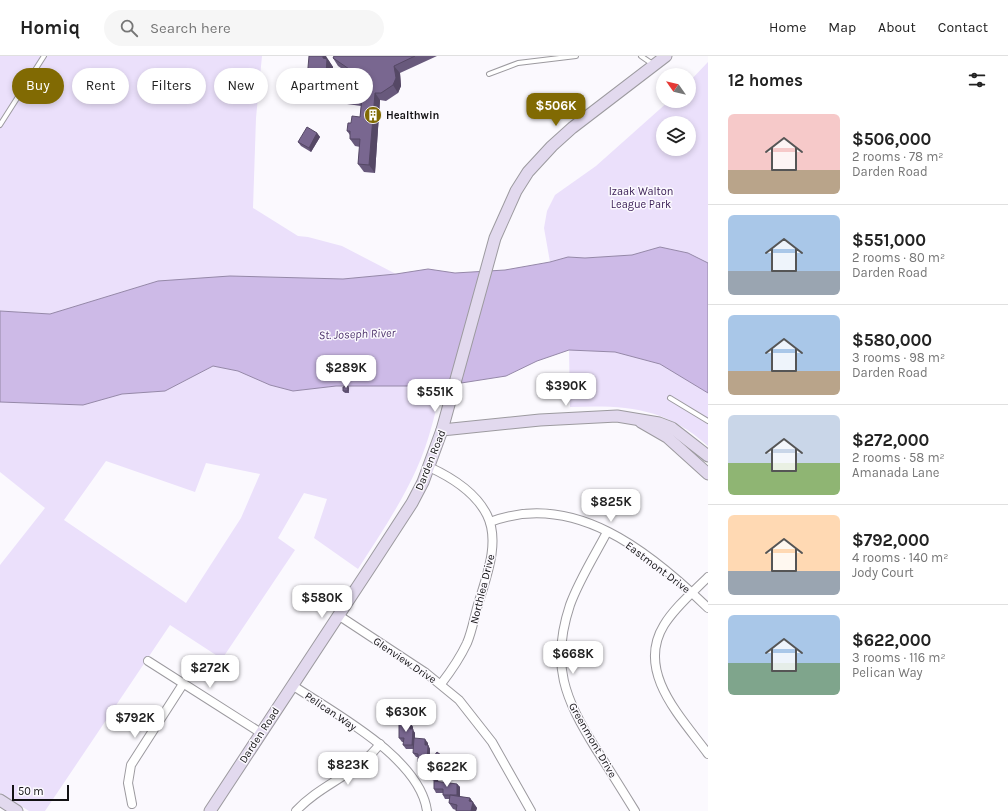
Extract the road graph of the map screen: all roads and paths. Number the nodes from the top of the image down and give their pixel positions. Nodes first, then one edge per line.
1 (44, 56) edge
2 (576, 56) edge
3 (641, 56) edge
4 (666, 56) edge
5 (654, 65) junction
6 (489, 74) dead end
7 (0, 125) edge
8 (670, 398) dead end
9 (635, 419) junction
10 (708, 422) edge
11 (442, 430) junction
12 (708, 456) edge
13 (429, 467) junction
14 (707, 470) edge
15 (490, 522) junction
16 (607, 532) junction
17 (708, 577) edge
18 (692, 593) junction
19 (708, 608) edge
20 (338, 615) junction
21 (148, 661) dead end
22 (183, 684) junction
23 (441, 684) junction
24 (292, 685) junction
25 (261, 733) junction
26 (380, 744) junction
27 (708, 754) edge
28 (0, 800) edge
29 (132, 804) dead end
30 (17, 811) edge
31 (210, 811) edge
32 (296, 811) edge
33 (427, 811) edge
34 (531, 811) edge
35 (635, 811) edge

1 - 7 lane
2 - 6 lane
3 - 5 lane
4 - 5 street, Darden Road
5 - 11 street, Darden Road
8 - 10 lane
9 - 11 street
9 - 12 street
9 - 14 street
11 - 13 street, Darden Road
13 - 15 street, Northlea Drive
13 - 20 street, Darden Road
15 - 16 street, Eastmont Drive
15 - 23 street, Northlea Drive
16 - 18 street, Eastmont Drive
16 - 35 street, Greenmont Drive
17 - 18 street
18 - 19 street, Eastmont Drive
18 - 27 street
20 - 23 street, Glenview Drive
20 - 24 street, Darden Road
21 - 22 street
22 - 25 street
22 - 29 street
23 - 34 street, Glenview Drive
24 - 25 street, Darden Road
24 - 26 street, Pelican Way
25 - 31 street, Darden Road
26 - 32 street
26 - 33 street, Pelican Way
28 - 30 street

